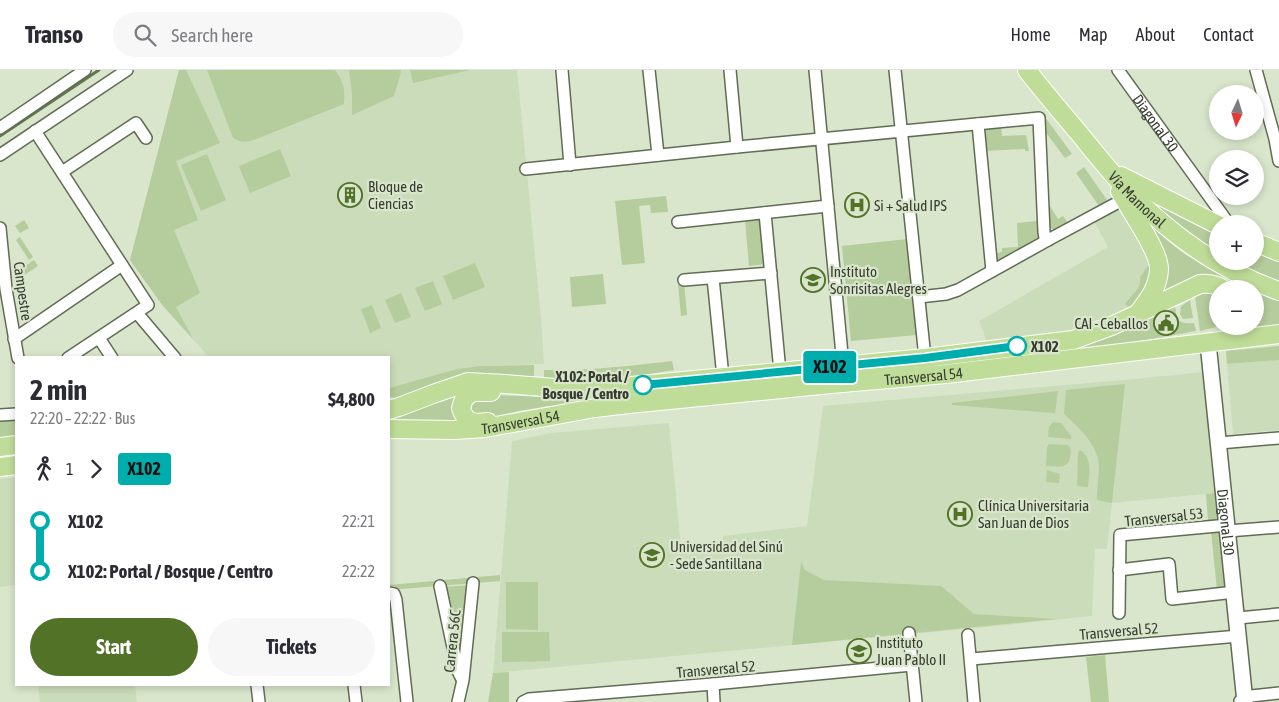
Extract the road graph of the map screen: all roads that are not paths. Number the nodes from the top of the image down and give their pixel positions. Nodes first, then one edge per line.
1 (85, 70) edge
2 (127, 70) edge
3 (562, 70) edge
4 (649, 70) edge
5 (730, 70) edge
6 (815, 70) edge
7 (895, 70) edge
8 (1027, 70) edge
9 (1118, 70) edge
10 (1256, 70) edge
11 (978, 124) junction
12 (0, 128) edge
13 (35, 131) junction
14 (901, 132) junction
15 (146, 138) dead end
16 (821, 139) junction
17 (737, 147) junction
18 (658, 154) junction
19 (0, 155) edge
20 (1279, 161) edge
21 (570, 165) junction
22 (526, 169) dead end
23 (1109, 170) junction
24 (62, 172) junction
25 (1128, 197) junction
26 (828, 206) junction
27 (765, 213) junction
28 (1223, 215) edge
29 (1209, 220) edge
30 (678, 222) dead end
31 (0, 228) edge
32 (1048, 240) junction
33 (1264, 246) edge
34 (1279, 252) edge
35 (122, 265) junction
36 (992, 271) junction
37 (771, 273) junction
38 (713, 278) junction
39 (684, 280) dead end
40 (1209, 283) edge
41 (1279, 291) edge
42 (919, 297) junction
43 (4, 306) edge
44 (137, 313) junction
45 (1137, 314) junction
46 (1279, 334) edge
47 (1223, 335) edge
48 (99, 338) junction
49 (14, 339) junction
50 (1208, 343) junction
51 (18, 356) edge
52 (71, 356) edge
53 (111, 356) edge
54 (173, 356) edge
55 (925, 358) junction
56 (843, 366) junction
57 (780, 372) junction
58 (723, 377) junction
59 (581, 390) junction
60 (595, 408) junction
61 (390, 410) edge
62 (15, 414) edge
63 (0, 416) edge
64 (390, 429) edge
65 (1279, 438) edge
66 (1218, 442) junction
67 (15, 445) edge
68 (0, 447) edge
69 (15, 465) edge
70 (0, 467) edge
71 (1279, 527) edge
72 (1228, 528) junction
73 (1119, 570) junction
74 (474, 583) dead end
75 (440, 586) dead end
76 (1235, 592) junction
77 (390, 593) edge
78 (1119, 613) dead end
79 (1279, 614) edge
80 (1238, 618) junction
81 (909, 633) dead end
82 (968, 635) dead end
83 (1240, 636) junction
84 (971, 659) junction
85 (912, 666) junction
86 (463, 680) junction
87 (712, 684) junction
88 (257, 686) edge
89 (354, 686) edge
90 (1279, 693) edge
91 (1243, 701) edge
92 (259, 702) edge
93 (356, 702) edge
94 (408, 702) edge
95 (458, 702) edge
96 (523, 702) edge
97 (714, 702) edge
98 (916, 702) edge
99 (974, 702) edge

1 - 12 street
2 - 13 street
3 - 21 street
4 - 18 street
5 - 17 street
6 - 16 street
7 - 14 street
8 - 23 main road, Vía Mamonal
9 - 28 street, Diagonal 30
10 - 20 street
11 - 14 street
11 - 32 street
11 - 36 street
13 - 19 street
13 - 24 street
14 - 16 street
14 - 42 street
15 - 24 street
16 - 17 street
16 - 26 street
17 - 18 street
18 - 21 street
21 - 22 street
23 - 25 main road, Vía Mamonal
23 - 29 main road
24 - 35 street
25 - 32 street
25 - 41 main road, Vía Mamonal
25 - 45 main road
26 - 27 street
26 - 56 street
27 - 30 street
27 - 37 street
31 - 43 street, Campestre
32 - 36 street
33 - 34 main road
35 - 44 street
35 - 49 street
36 - 42 street
37 - 38 street
37 - 57 street
38 - 39 street
38 - 58 street
40 - 45 main road, Transversal 54
42 - 55 street
43 - 49 street, Campestre
44 - 48 street
44 - 54 street
45 - 55 main road, Transversal 54
46 - 50 main road, Transversal 54
47 - 50 main road
48 - 52 street
48 - 53 street
49 - 51 street, Campestre
50 - 60 main road, Transversal 54
50 - 66 street, Diagonal 30
55 - 56 main road, Transversal 54
56 - 57 main road, Transversal 54
57 - 58 main road, Transversal 54
58 - 59 main road, Transversal 54
59 - 60 main road
59 - 61 main road, Transversal 54
60 - 64 main road, Transversal 54
62 - 63 street
65 - 66 street
66 - 72 street, Diagonal 30
67 - 68 main road
69 - 70 main road
71 - 72 street, Transversal 53
72 - 73 street, Transversal 53
72 - 76 street, Diagonal 30
73 - 76 street
73 - 78 street, Transversal 53
74 - 86 street, Carrera 56C
75 - 86 street
76 - 80 street, Diagonal 30
77 - 94 street
79 - 80 street
80 - 83 street, Diagonal 30
81 - 85 street
82 - 84 street
83 - 84 street, Transversal 52
83 - 91 street, Diagonal 30
84 - 99 street
85 - 87 street, Transversal 52
85 - 98 street
86 - 95 street, Carrera 56C
87 - 96 street, Transversal 52
87 - 97 street
88 - 92 street
89 - 93 street
90 - 91 street

